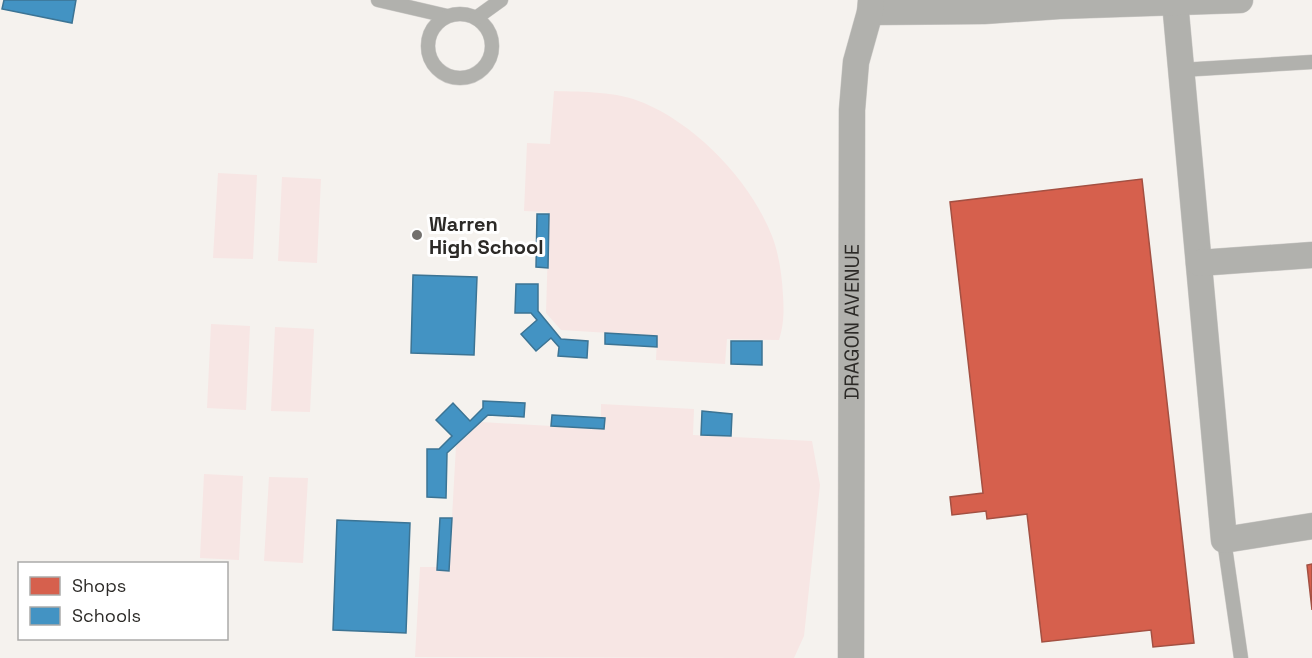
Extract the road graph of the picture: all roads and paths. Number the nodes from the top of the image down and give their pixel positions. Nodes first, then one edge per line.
1 (378, 0) edge
2 (501, 0) edge
3 (1240, 0) edge
4 (1109, 2) edge
5 (1175, 2) junction
6 (870, 6) edge
7 (447, 16) junction
8 (476, 18) junction
9 (1312, 62) edge
10 (1181, 70) junction
11 (1312, 255) edge
12 (1199, 263) junction
13 (1312, 526) edge
14 (1224, 540) junction
15 (851, 652) edge
16 (1241, 658) edge

1 - 7 lane
2 - 8 lane
3 - 5 street
4 - 5 street
4 - 6 street
5 - 10 street
6 - 15 street, DRAGON AVENUE
7 - 8 lane
7 - 8 lane
9 - 10 lane
10 - 12 street
11 - 12 street
12 - 14 street
13 - 14 street
14 - 16 lane

